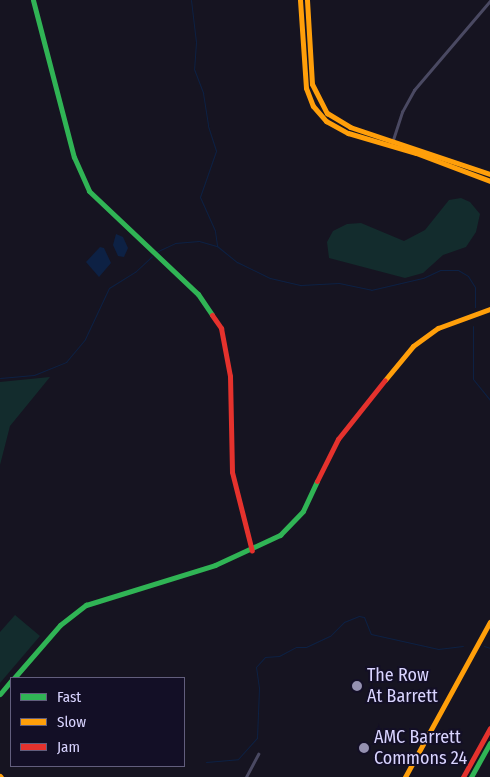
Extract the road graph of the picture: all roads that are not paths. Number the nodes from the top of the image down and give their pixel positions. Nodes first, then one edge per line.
1 (32, 0) edge
2 (300, 0) edge
3 (307, 0) edge
4 (490, 1) edge
5 (393, 139) junction
6 (391, 146) junction
7 (490, 174) edge
8 (490, 181) edge
9 (490, 309) edge
10 (252, 551) junction
11 (490, 622) edge
12 (15, 677) edge
13 (10, 682) edge
14 (0, 694) edge
15 (490, 728) edge
16 (490, 743) edge
17 (258, 754) dead end
18 (246, 777) edge
19 (405, 777) edge
20 (463, 777) edge
21 (471, 777) edge

1 - 10 main road
2 - 6 main road
3 - 5 main road
4 - 5 street
5 - 6 street
5 - 7 main road
6 - 8 main road
9 - 10 main road
10 - 12 main road
11 - 19 main road
13 - 14 main road
15 - 20 main road
16 - 21 main road
17 - 18 street

